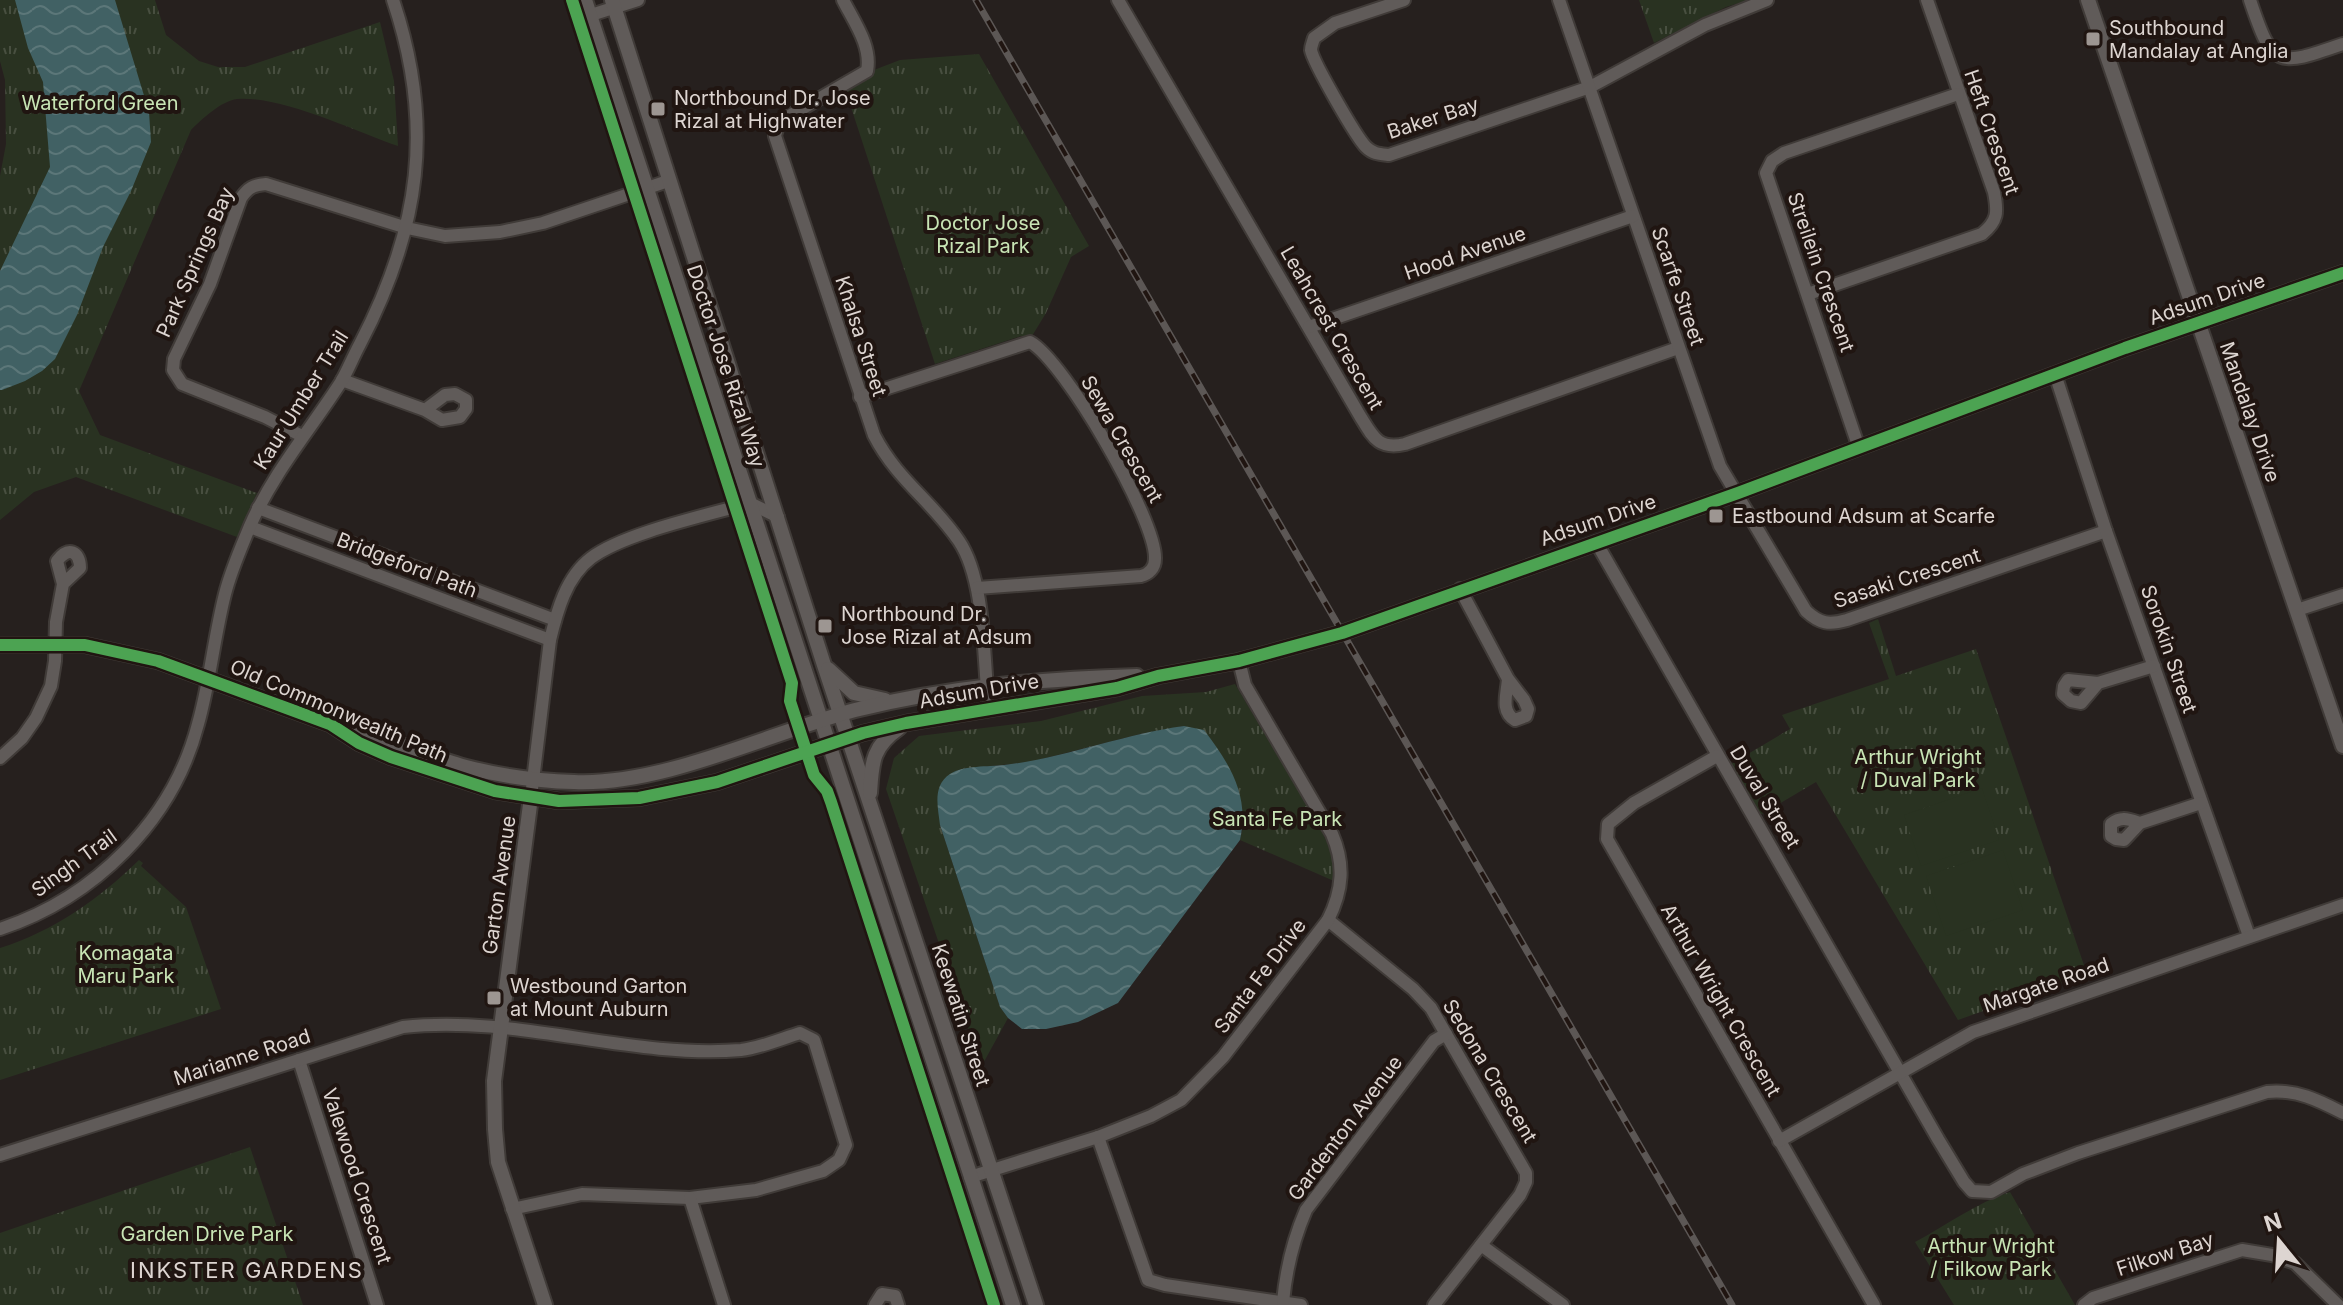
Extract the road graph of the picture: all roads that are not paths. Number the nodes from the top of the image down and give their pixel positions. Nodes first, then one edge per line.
1 (393, 0) edge
2 (585, 0) edge
3 (638, 0) edge
4 (843, 0) edge
5 (1118, 0) edge
6 (1404, 0) edge
7 (1559, 0) edge
8 (1767, 0) edge
9 (1927, 0) edge
10 (2088, 0) edge
11 (2250, 0) edge
12 (614, 4) edge
13 (591, 15) junction
14 (2343, 44) edge
15 (1590, 87) junction
16 (1958, 94) junction
17 (668, 181) junction
18 (646, 188) junction
19 (1633, 216) junction
20 (407, 228) junction
21 (2343, 273) edge
22 (1808, 294) junction
23 (2198, 323) junction
24 (1309, 327) junction
25 (1678, 348) junction
26 (2055, 374) junction
27 (342, 380) junction
28 (860, 397) junction
29 (425, 410) dead end
30 (302, 436) junction
31 (1859, 448) junction
32 (1738, 493) junction
33 (750, 503) junction
34 (258, 508) junction
35 (778, 517) junction
36 (250, 527) junction
37 (2106, 531) junction
38 (1596, 542) junction
39 (63, 584) dead end
40 (977, 588) junction
41 (1460, 589) junction
42 (2343, 595) edge
43 (2297, 610) junction
44 (555, 620) junction
45 (550, 640) junction
46 (0, 645) edge
47 (56, 646) junction
48 (1239, 661) junction
49 (824, 665) junction
50 (2154, 666) junction
51 (1158, 676) junction
52 (207, 677) junction
53 (1508, 679) dead end
54 (2098, 683) dead end
55 (986, 686) junction
56 (897, 701) junction
57 (989, 710) junction
58 (841, 715) junction
59 (822, 720) junction
60 (906, 723) junction
61 (330, 724) junction
62 (848, 738) junction
63 (830, 744) junction
64 (2343, 745) edge
65 (1717, 756) junction
66 (0, 758) edge
67 (533, 779) junction
68 (531, 797) junction
69 (869, 802) junction
70 (2201, 803) junction
71 (2140, 823) dead end
72 (2343, 905) edge
73 (1328, 920) junction
74 (0, 929) edge
75 (2249, 936) junction
76 (500, 1029) junction
77 (1446, 1034) junction
78 (299, 1060) junction
79 (1901, 1072) junction
80 (2343, 1113) edge
81 (1098, 1137) junction
82 (1779, 1141) junction
83 (0, 1155) edge
84 (992, 1170) junction
85 (970, 1177) junction
86 (690, 1198) junction
87 (512, 1209) junction
88 (1481, 1245) junction
89 (1283, 1302) junction
90 (377, 1305) edge
91 (545, 1305) edge
92 (724, 1305) edge
93 (875, 1305) edge
94 (898, 1305) edge
95 (1013, 1305) edge
96 (1036, 1305) edge
97 (1301, 1305) edge
98 (1434, 1305) edge
99 (1563, 1305) edge
100 (1874, 1305) edge
101 (2084, 1305) edge
102 (2338, 1305) edge

1 - 20 street, Kaur Umber Trail
2 - 13 street, Doctor Jose Rizal Way
3 - 12 street
4 - 28 street, Khalsa Street
5 - 24 street, Leahcrest Crescent
6 - 15 street, Baker Bay
7 - 15 street
8 - 15 street
9 - 16 street, Heft Crescent
10 - 23 street, Mandalay Drive
11 - 14 street
12 - 13 street
12 - 17 street, Doctor Jose Rizal Way
13 - 18 street, Doctor Jose Rizal Way
15 - 19 street, Scarfe Street
16 - 22 street, Heft Crescent
16 - 22 street, Streilein Crescent
17 - 18 street
17 - 35 street, Doctor Jose Rizal Way
18 - 20 street
18 - 33 street, Doctor Jose Rizal Way
19 - 24 street, Hood Avenue
19 - 25 street, Scarfe Street
20 - 27 street, Kaur Umber Trail
20 - 30 street, Park Springs Bay
21 - 23 street, Adsum Drive
22 - 31 street, Streilein Crescent
23 - 26 street, Adsum Drive
23 - 43 street, Mandalay Drive
24 - 25 street, Leahcrest Crescent
25 - 32 street, Scarfe Street
26 - 31 street, Adsum Drive
26 - 37 street, Sorokin Street
27 - 29 street
27 - 30 street, Kaur Umber Trail
28 - 40 street, Khalsa Street
28 - 40 street, Sewa Crescent
30 - 34 street, Kaur Umber Trail
31 - 32 street, Adsum Drive
32 - 37 street, Sasaki Crescent
32 - 38 street, Adsum Drive
33 - 35 street
33 - 44 street
33 - 59 street, Doctor Jose Rizal Way
34 - 36 street, Kaur Umber Trail
34 - 44 street, Bridgeford Path
35 - 49 street, Doctor Jose Rizal Way
36 - 45 street, Bridgeford Path
36 - 52 street, Kaur Umber Trail
37 - 50 street, Sorokin Street
38 - 41 street, Adsum Drive
38 - 65 street, Duval Street
39 - 47 street
40 - 55 street, Khalsa Street
41 - 48 street, Adsum Drive
41 - 53 street
42 - 43 street
43 - 64 street, Mandalay Drive
44 - 45 street
45 - 67 street
46 - 47 street, Old Commonwealth Path
47 - 52 street, Old Commonwealth Path
47 - 66 street
48 - 51 street, Adsum Drive
48 - 73 street, Santa Fe Drive
49 - 56 street
49 - 58 street, Doctor Jose Rizal Way
50 - 54 street
50 - 70 street, Sorokin Street
51 - 55 street, Adsum Drive
51 - 57 street, Adsum Drive
52 - 61 street, Old Commonwealth Path
52 - 74 street, Singh Trail
55 - 56 street, Adsum Drive
55 - 57 street, Khalsa Street
56 - 58 street, Adsum Drive
57 - 60 street, Adsum Drive
58 - 59 street, Old Commonwealth Path
58 - 62 street, Doctor Jose Rizal Way
59 - 63 street, Doctor Jose Rizal Way
59 - 67 street, Old Commonwealth Path
60 - 62 street, Adsum Drive
60 - 69 street
61 - 67 street, Old Commonwealth Path
61 - 68 street, Old Commonwealth Path
62 - 63 street, Old Commonwealth Path
62 - 69 street, Keewatin Street
63 - 68 street, Old Commonwealth Path
63 - 85 street, Keewatin Street
65 - 79 street, Duval Street
65 - 82 street, Arthur Wright Crescent
67 - 68 street
68 - 76 street, Garton Avenue
69 - 84 street, Keewatin Street
70 - 71 street
70 - 75 street, Sorokin Street
72 - 75 street, Margate Road
73 - 77 street, Sedona Crescent
73 - 81 street, Santa Fe Drive
75 - 79 street, Margate Road
76 - 78 street, Marianne Road
76 - 86 street, Marianne Road
76 - 87 street, Garton Avenue
77 - 88 street, Sedona Crescent
77 - 89 street, Gardenton Avenue
78 - 83 street, Marianne Road
78 - 90 street, Valewood Crescent
79 - 80 street
79 - 82 street, Margate Road
81 - 84 street, Santa Fe Drive
81 - 89 street
82 - 100 street, Arthur Wright Crescent
84 - 85 street, Santa Fe Drive
84 - 96 street, Keewatin Street
85 - 95 street, Keewatin Street
86 - 87 street, Marianne Road
86 - 92 street
87 - 91 street, Garton Avenue
88 - 98 street, Sedona Crescent
88 - 99 street
89 - 97 street
93 - 94 street
101 - 102 street, Filkow Bay

